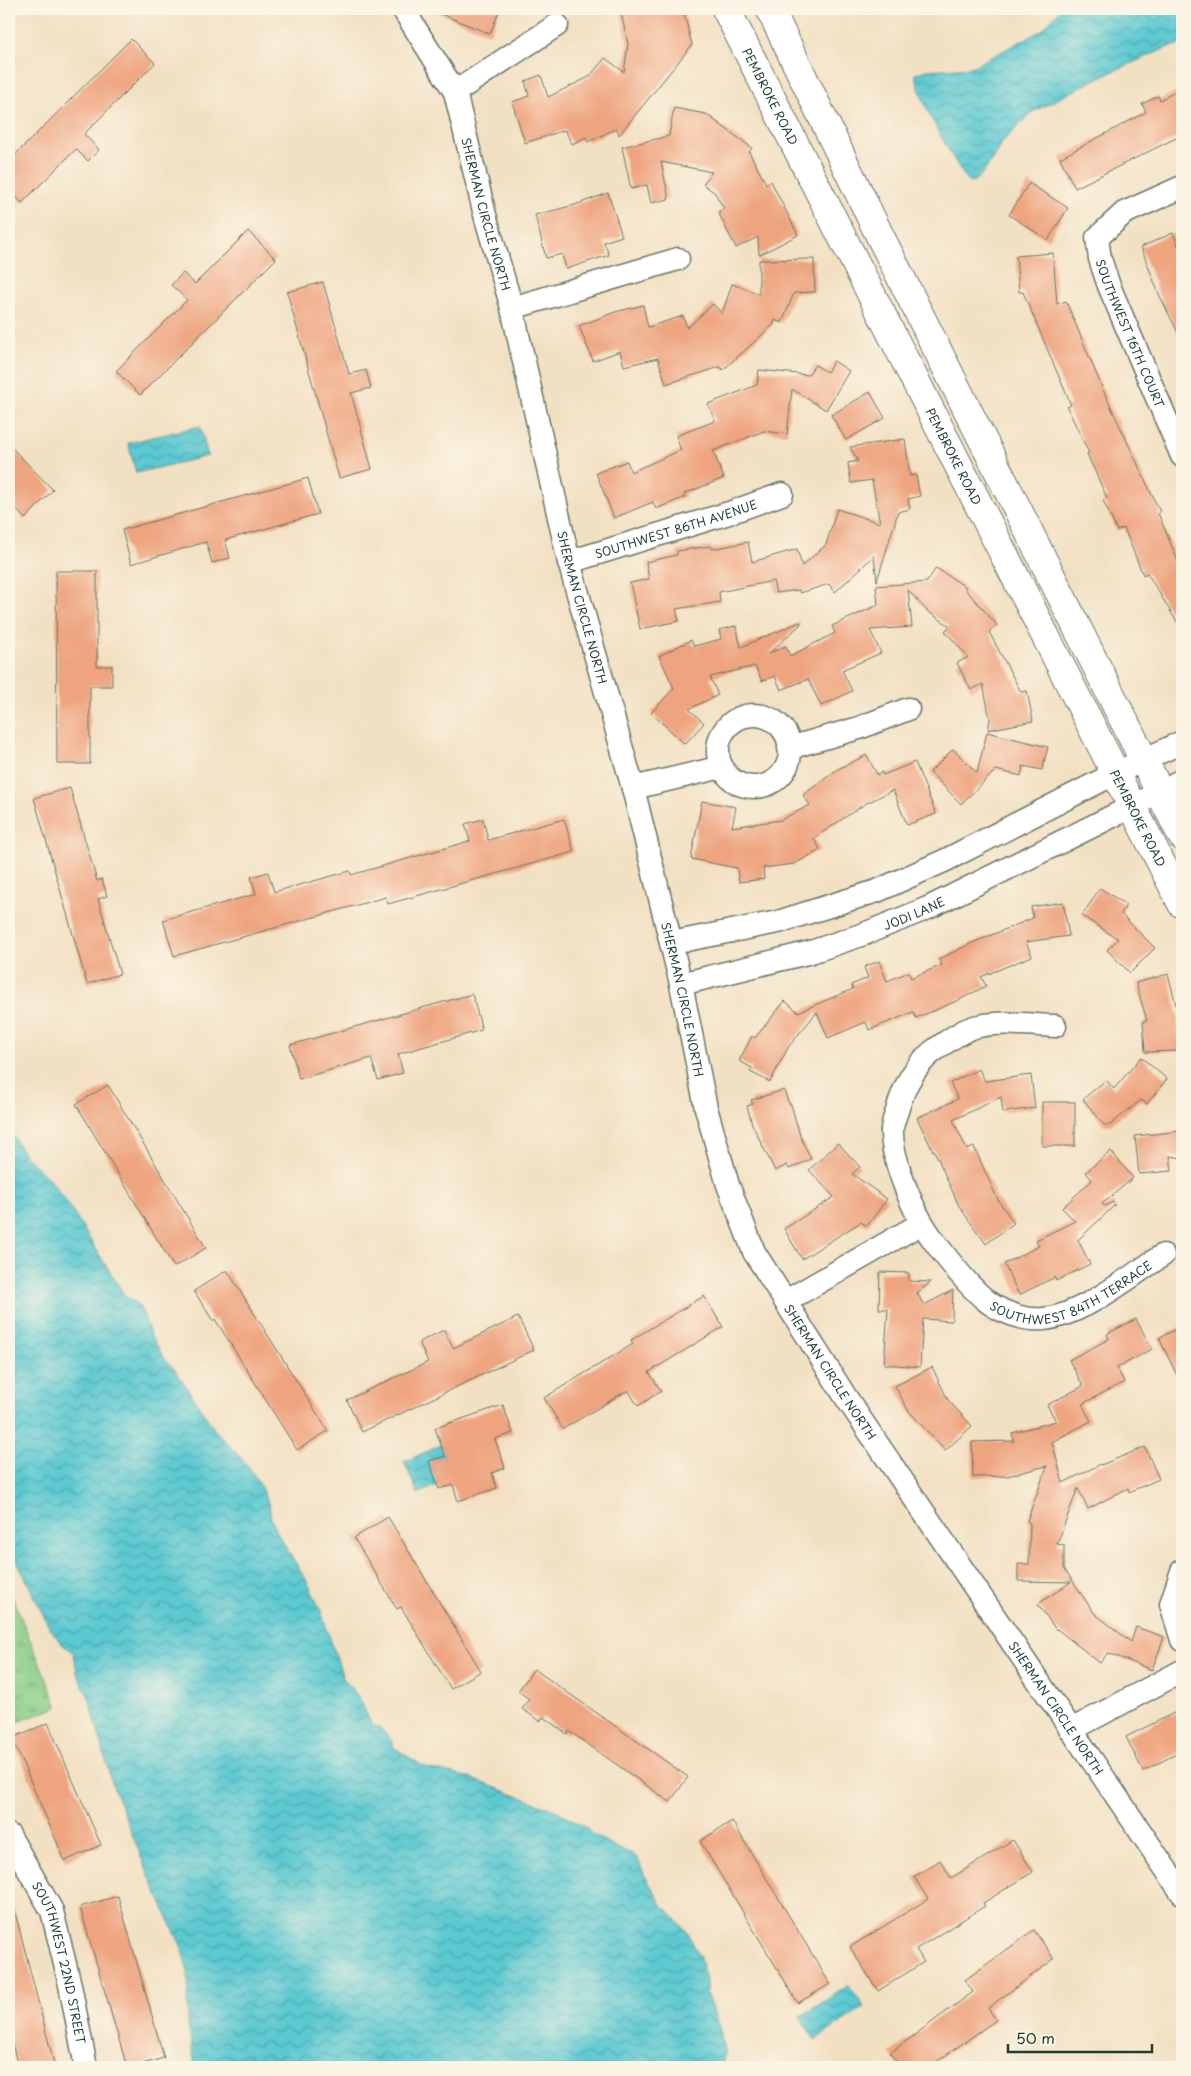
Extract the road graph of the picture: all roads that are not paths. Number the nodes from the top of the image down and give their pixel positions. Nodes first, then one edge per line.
1 (404, 9) edge
2 (726, 9) edge
3 (770, 9) edge
4 (557, 25) dead end
5 (455, 92) junction
6 (1182, 187) edge
7 (678, 260) dead end
8 (512, 308) junction
9 (1182, 456) edge
10 (782, 494) dead end
11 (569, 562) junction
12 (908, 709) dead end
13 (1182, 742) edge
14 (789, 748) junction
15 (1144, 760) junction
16 (722, 767) junction
17 (1116, 773) junction
18 (1171, 786) edge
19 (633, 788) junction
20 (1133, 806) junction
21 (1182, 836) edge
22 (1182, 904) edge
23 (671, 943) junction
24 (681, 984) junction
25 (1055, 1026) dead end
26 (922, 1223) junction
27 (1163, 1255) dead end
28 (786, 1301) junction
29 (1182, 1571) edge
30 (1182, 1640) edge
31 (1182, 1671) edge
32 (1071, 1730) junction
33 (9, 1835) edge
34 (1182, 1893) edge
35 (86, 2067) edge

1 - 5 street, SHERMAN CIRCLE NORTH
2 - 17 main road, PEMBROKE ROAD
3 - 15 main road
4 - 5 street
5 - 8 street, SHERMAN CIRCLE NORTH
6 - 9 street, SOUTHWEST 16TH COURT
7 - 8 street
8 - 11 street, SHERMAN CIRCLE NORTH
10 - 11 street, SOUTHWEST 86TH AVENUE
11 - 19 street, SHERMAN CIRCLE NORTH
12 - 14 street
13 - 15 street
14 - 16 street
14 - 16 street
15 - 17 street
15 - 18 main road
16 - 19 street
17 - 20 main road, PEMBROKE ROAD
17 - 23 street
18 - 20 street
18 - 21 main road
19 - 23 street, SHERMAN CIRCLE NORTH
20 - 22 main road, PEMBROKE ROAD
20 - 24 street, JODI LANE
23 - 24 street, SHERMAN CIRCLE NORTH
24 - 28 street, SHERMAN CIRCLE NORTH
25 - 26 street, SOUTHWEST 84TH TERRACE
26 - 27 street, SOUTHWEST 84TH TERRACE
26 - 28 street
28 - 32 street, SHERMAN CIRCLE NORTH
29 - 30 street
31 - 32 street
32 - 34 street, SHERMAN CIRCLE NORTH
33 - 35 street, SOUTHWEST 22ND STREET

